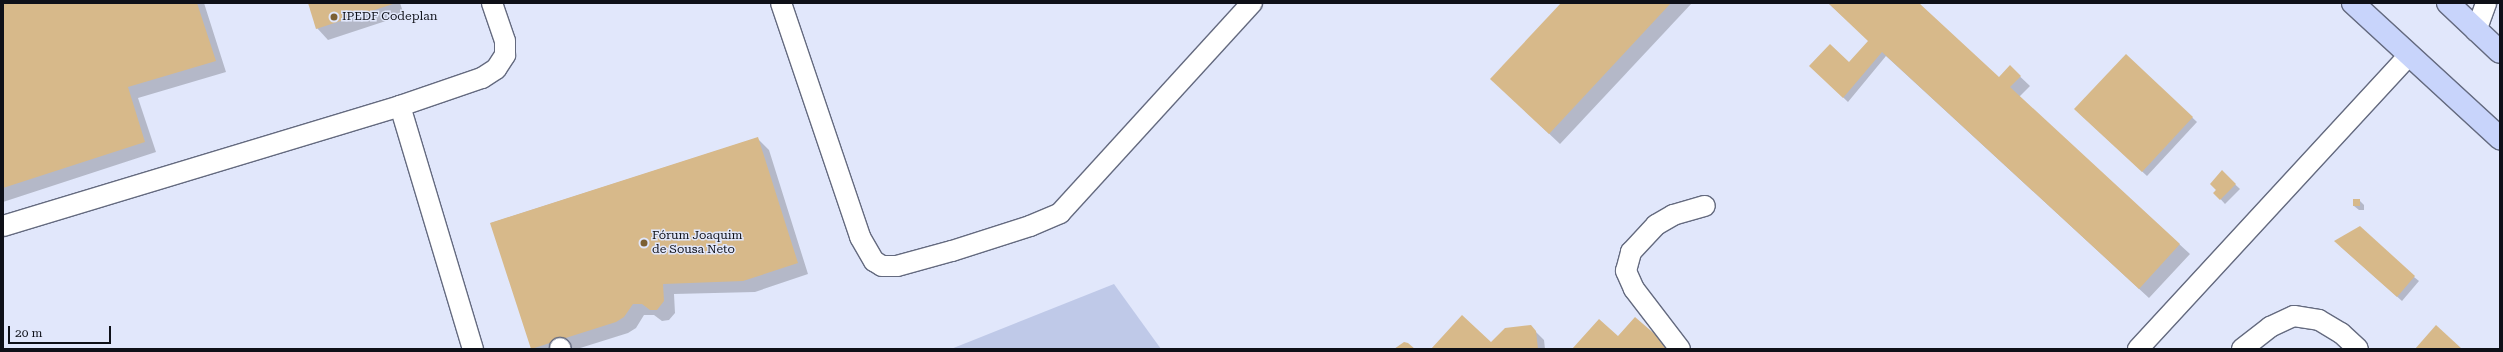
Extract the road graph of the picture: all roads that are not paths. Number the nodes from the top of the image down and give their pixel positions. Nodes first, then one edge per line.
1 (492, 3) edge
2 (781, 3) edge
3 (1252, 3) edge
4 (2353, 3) edge
5 (2448, 3) edge
6 (2486, 3) edge
7 (2476, 31) junction
8 (2500, 52) edge
9 (2409, 55) junction
10 (400, 106) junction
11 (2500, 138) edge
12 (1705, 206) dead end
13 (3, 226) edge
14 (473, 349) edge
15 (1680, 349) edge
16 (2138, 349) edge
17 (2242, 349) edge
18 (2358, 349) edge

1 - 10 lane
2 - 3 lane
4 - 9 main road
5 - 7 main road
6 - 7 lane
7 - 8 main road
9 - 11 main road
9 - 16 lane
10 - 13 lane
10 - 14 lane
12 - 15 lane
17 - 18 lane

